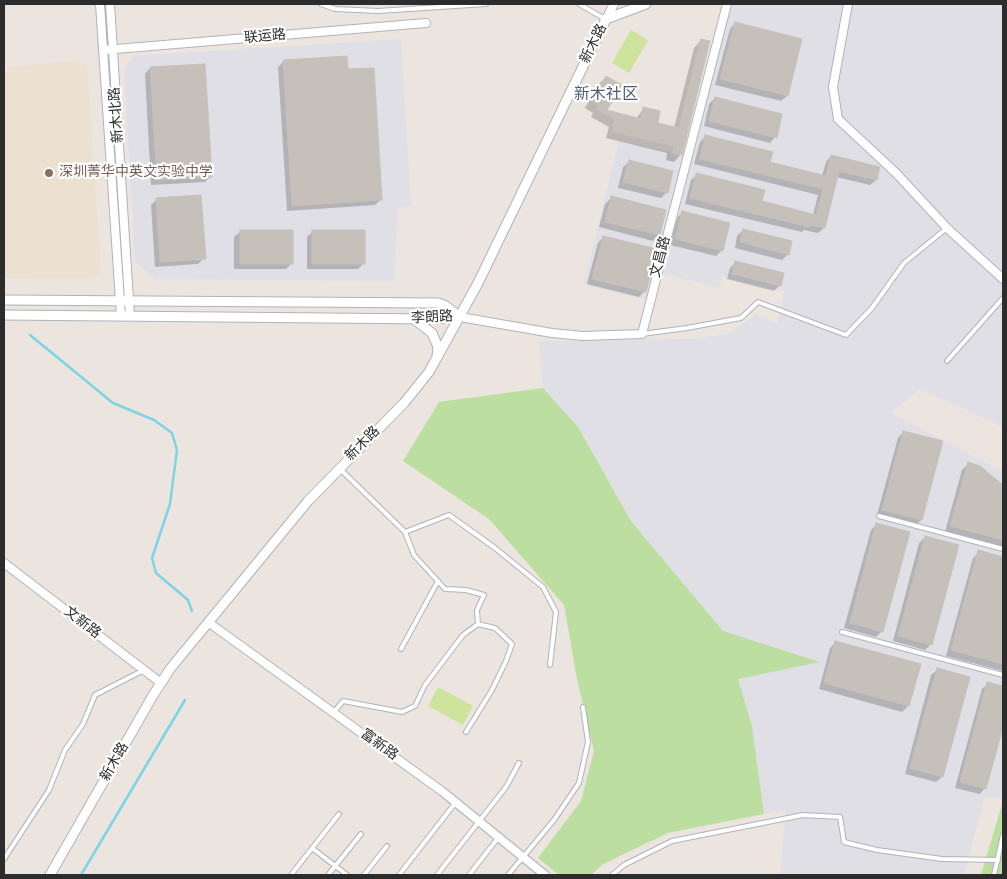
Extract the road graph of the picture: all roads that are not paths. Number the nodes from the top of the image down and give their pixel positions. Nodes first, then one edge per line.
1 (100, 4) edge
2 (110, 4) edge
3 (321, 4) edge
4 (338, 4) edge
5 (486, 4) edge
6 (579, 4) edge
7 (614, 4) edge
8 (646, 4) edge
9 (727, 4) edge
10 (848, 4) edge
11 (335, 9) junction
12 (606, 19) junction
13 (426, 23) dead end
14 (112, 49) junction
15 (104, 50) junction
16 (947, 228) junction
17 (1003, 279) edge
18 (1003, 298) edge
19 (4, 300) edge
20 (124, 301) junction
21 (4, 315) edge
22 (126, 316) junction
23 (460, 316) junction
24 (413, 319) junction
25 (642, 334) junction
26 (437, 358) junction
27 (947, 361) dead end
28 (339, 468) junction
29 (879, 516) dead end
30 (405, 532) junction
31 (1003, 549) edge
32 (4, 563) edge
33 (438, 582) junction
34 (208, 622) junction
35 (478, 624) junction
36 (842, 632) dead end
37 (401, 649) dead end
38 (550, 665) dead end
39 (144, 670) junction
40 (1003, 675) edge
41 (161, 683) junction
42 (583, 707) dead end
43 (333, 712) junction
44 (466, 732) dead end
45 (519, 762) dead end
46 (456, 802) junction
47 (339, 814) dead end
48 (480, 821) junction
49 (360, 834) dead end
50 (1003, 835) edge
51 (499, 836) junction
52 (387, 846) dead end
53 (312, 848) junction
54 (523, 856) junction
55 (4, 859) edge
56 (998, 860) junction
57 (335, 866) junction
58 (50, 875) edge
59 (290, 875) edge
60 (328, 875) edge
61 (347, 875) edge
62 (364, 875) edge
63 (399, 875) edge
64 (437, 875) edge
65 (469, 875) edge
66 (508, 875) edge
67 (545, 875) edge
68 (612, 875) edge
69 (994, 875) edge

1 - 15 street, 新木北路
2 - 14 street, 新木北路
3 - 11 lane
4 - 11 lane
5 - 11 lane
6 - 12 lane
7 - 12 street
8 - 12 street, 新木路
9 - 25 street, 文昌路
10 - 16 street
12 - 23 street, 新木路
13 - 14 street, 联运路
14 - 15 street, 联运路
14 - 20 street, 新木北路
15 - 20 street, 新木北路
16 - 17 street
16 - 25 lane
18 - 27 lane
19 - 20 street, 李朗路
20 - 22 street, 新木北路
20 - 23 street, 李朗路
21 - 22 street, 李朗路
22 - 24 street, 李朗路
23 - 24 street, 李朗路
23 - 25 street
23 - 26 street, 新木路
24 - 26 street
26 - 28 street, 新木路
28 - 30 lane
28 - 34 street, 新木路
29 - 31 lane
30 - 33 lane
30 - 38 lane
32 - 39 street, 文新路
33 - 35 lane
33 - 37 lane
34 - 41 street, 新木路
34 - 43 street, 富新路
35 - 43 lane
35 - 44 lane
36 - 40 lane
39 - 41 street, 文新路
39 - 55 lane
41 - 58 street, 新木路
42 - 54 lane
43 - 46 street, 富新路
45 - 48 lane
46 - 48 street, 富新路
46 - 63 lane
47 - 53 lane
48 - 51 street, 富新路
48 - 64 lane
49 - 57 lane
50 - 56 lane
51 - 54 street, 富新路
51 - 65 lane
52 - 62 lane
53 - 57 lane
53 - 59 lane
54 - 66 lane
54 - 67 street, 富新路
56 - 68 lane
56 - 69 lane
57 - 60 lane
57 - 61 lane

